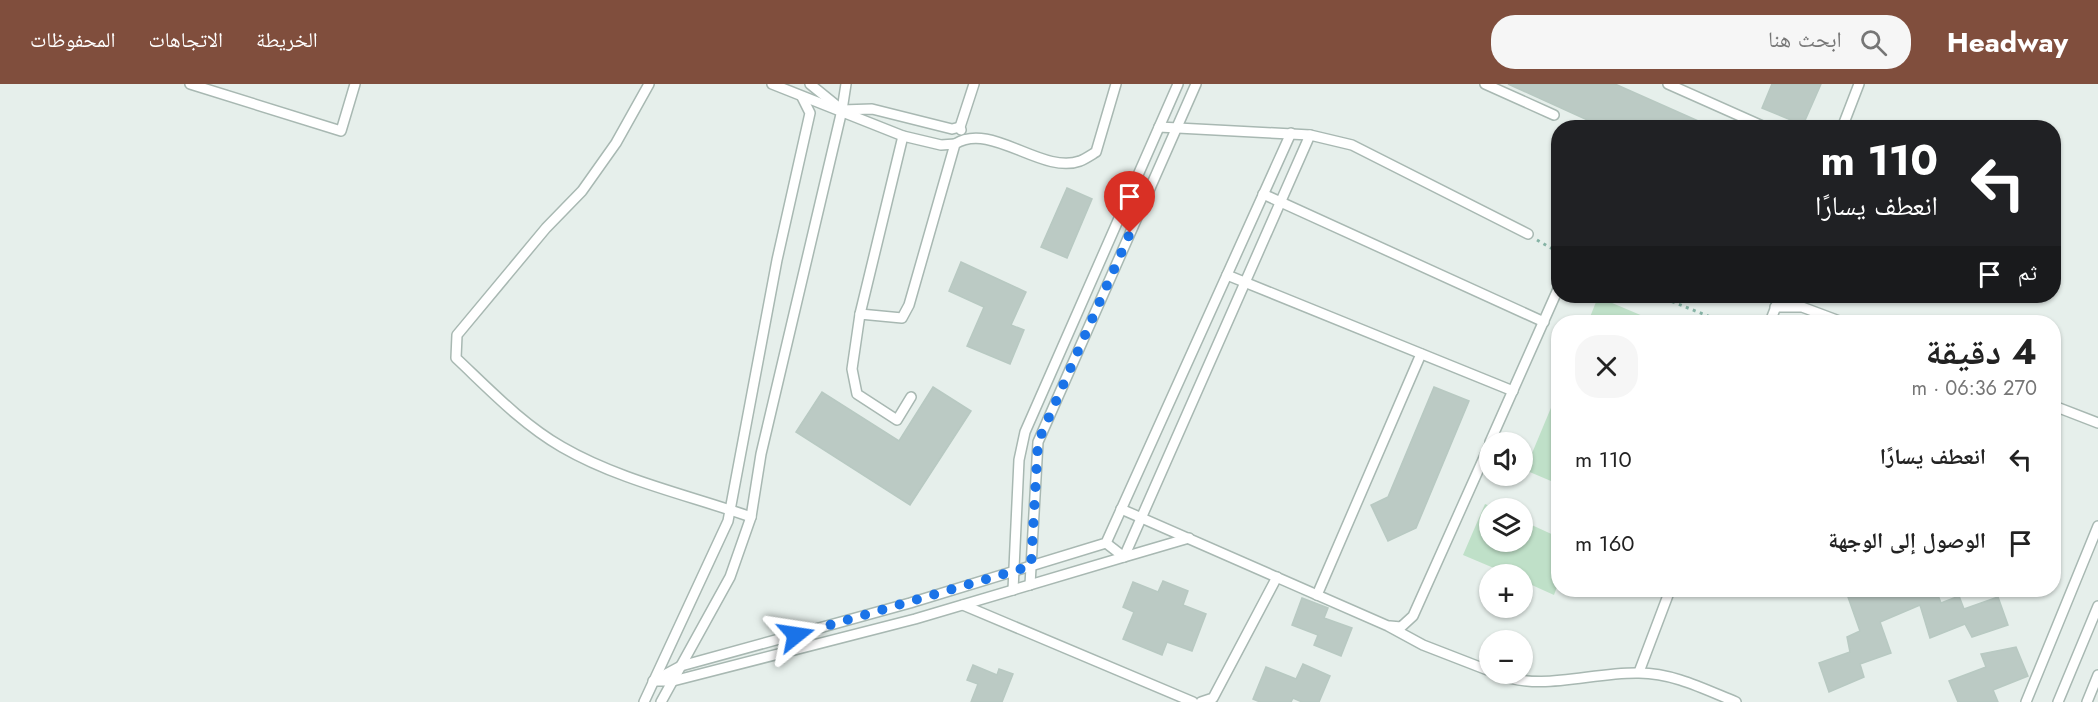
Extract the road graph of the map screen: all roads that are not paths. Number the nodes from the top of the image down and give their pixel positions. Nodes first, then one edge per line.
1 (190, 84) edge
2 (355, 84) edge
3 (649, 84) edge
4 (772, 84) edge
5 (810, 84) edge
6 (846, 84) edge
7 (974, 84) edge
8 (1116, 84) edge
9 (1178, 84) edge
10 (1196, 84) edge
11 (1485, 84) edge
12 (1668, 84) edge
13 (1859, 84) edge
14 (802, 98) junction
15 (842, 110) junction
16 (1554, 115) dead end
17 (1749, 120) edge
18 (1845, 120) edge
19 (960, 127) junction
20 (1159, 127) junction
21 (1176, 128) junction
22 (1290, 133) junction
23 (1310, 135) junction
24 (903, 136) junction
25 (965, 137) junction
26 (955, 144) junction
27 (1263, 194) junction
28 (1281, 202) junction
29 (1528, 234) road end
30 (1227, 275) junction
31 (1245, 283) junction
32 (1552, 303) edge
33 (1777, 303) edge
34 (1775, 307) junction
35 (860, 314) junction
36 (1772, 315) edge
37 (1823, 315) edge
38 (1544, 322) junction
39 (1421, 354) junction
40 (1513, 391) junction
41 (911, 397) dead end
42 (2061, 409) edge
43 (2098, 423) edge
44 (1495, 432) edge
45 (1479, 468) edge
46 (1121, 509) junction
47 (730, 510) junction
48 (751, 517) junction
49 (1141, 517) junction
50 (2098, 526) edge
51 (1189, 538) junction
52 (1106, 543) junction
53 (1124, 557) junction
54 (1031, 566) junction
55 (1014, 572) junction
56 (1277, 577) junction
57 (1030, 585) junction
58 (1013, 590) junction
59 (1317, 595) junction
60 (1667, 597) edge
61 (963, 605) junction
62 (2098, 606) edge
63 (1388, 626) junction
64 (681, 666) junction
65 (1479, 667) edge
66 (1639, 672) junction
67 (2098, 675) edge
68 (653, 681) junction
69 (673, 681) junction
70 (1533, 682) edge
71 (644, 702) edge
72 (661, 702) edge
73 (1193, 702) edge
74 (1201, 702) edge
75 (1736, 702) edge
76 (2026, 702) edge
77 (2058, 702) edge
78 (2087, 702) edge

1 - 2 lane
3 - 47 lane
4 - 14 lane
5 - 15 lane
6 - 15 lane
7 - 19 lane
8 - 25 lane
9 - 20 lane
10 - 21 lane
11 - 16 lane
12 - 17 lane
13 - 18 lane
14 - 15 lane
14 - 47 lane
15 - 19 lane
15 - 24 lane
15 - 48 lane
19 - 25 lane
20 - 21 lane
20 - 55 lane
21 - 22 lane
21 - 54 lane
22 - 23 lane
22 - 27 lane
23 - 28 lane
23 - 29 lane
24 - 26 lane
24 - 35 lane
25 - 26 lane
26 - 35 lane
27 - 28 lane
27 - 30 lane
28 - 31 lane
28 - 38 lane
30 - 31 lane
30 - 46 lane
31 - 39 lane
31 - 49 lane
32 - 38 lane
33 - 34 lane
34 - 36 lane
34 - 37 lane
35 - 41 lane
38 - 40 lane
39 - 40 lane
39 - 59 lane
40 - 44 lane
42 - 43 lane
45 - 63 lane
46 - 49 lane
46 - 52 lane
47 - 48 lane
47 - 68 lane
48 - 64 lane
49 - 51 lane
49 - 53 lane
50 - 76 lane
51 - 53 lane
51 - 56 lane
52 - 53 lane
52 - 54 lane
53 - 57 lane
54 - 55 lane
54 - 57 lane
55 - 58 lane
55 - 64 lane
56 - 59 lane
56 - 74 lane
57 - 58 lane
58 - 61 lane
59 - 63 lane
60 - 66 lane
61 - 69 lane
61 - 73 lane
62 - 77 lane
63 - 65 lane
64 - 68 lane
64 - 69 lane
66 - 70 lane
66 - 75 lane
67 - 78 lane
68 - 69 lane
68 - 71 lane
69 - 72 lane

